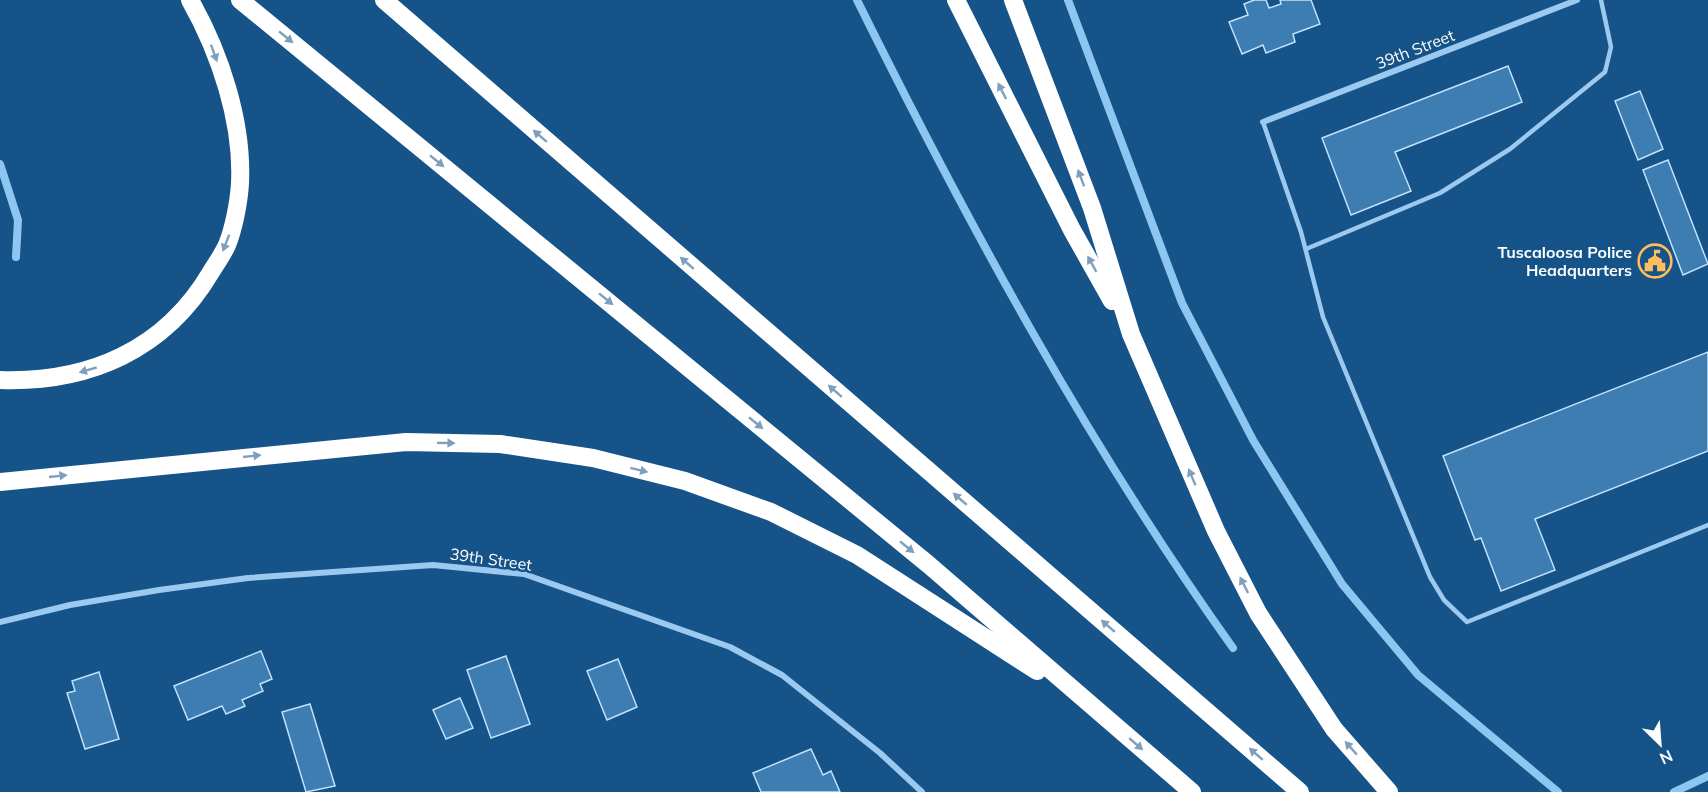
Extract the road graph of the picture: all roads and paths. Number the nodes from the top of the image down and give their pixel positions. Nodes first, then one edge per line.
1 (190, 0) edge
2 (240, 0) edge
3 (384, 0) edge
4 (956, 0) edge
5 (1013, 0) edge
6 (1552, 0) edge
7 (1577, 0) edge
8 (1601, 0) edge
9 (1555, 9) junction
10 (1263, 122) joint
11 (1306, 249) junction
12 (1131, 334) junction
13 (0, 381) edge
14 (0, 482) edge
15 (1708, 525) edge
16 (0, 622) edge
17 (1092, 706) junction
18 (922, 792) edge
19 (1192, 792) edge
20 (1300, 792) edge
21 (1389, 792) edge

1 -> 13 highway
2 -> 17 highway
20 -> 3 highway
12 -> 4 highway
12 -> 5 highway
6 - 9 street
7 - 9 street, 39th Street
8 - 11 lane
9 - 10 street, 39th Street
10 - 11 lane
11 - 15 lane
21 -> 12 highway
14 -> 17 highway
16 - 18 street, 39th Street
17 -> 19 highway

